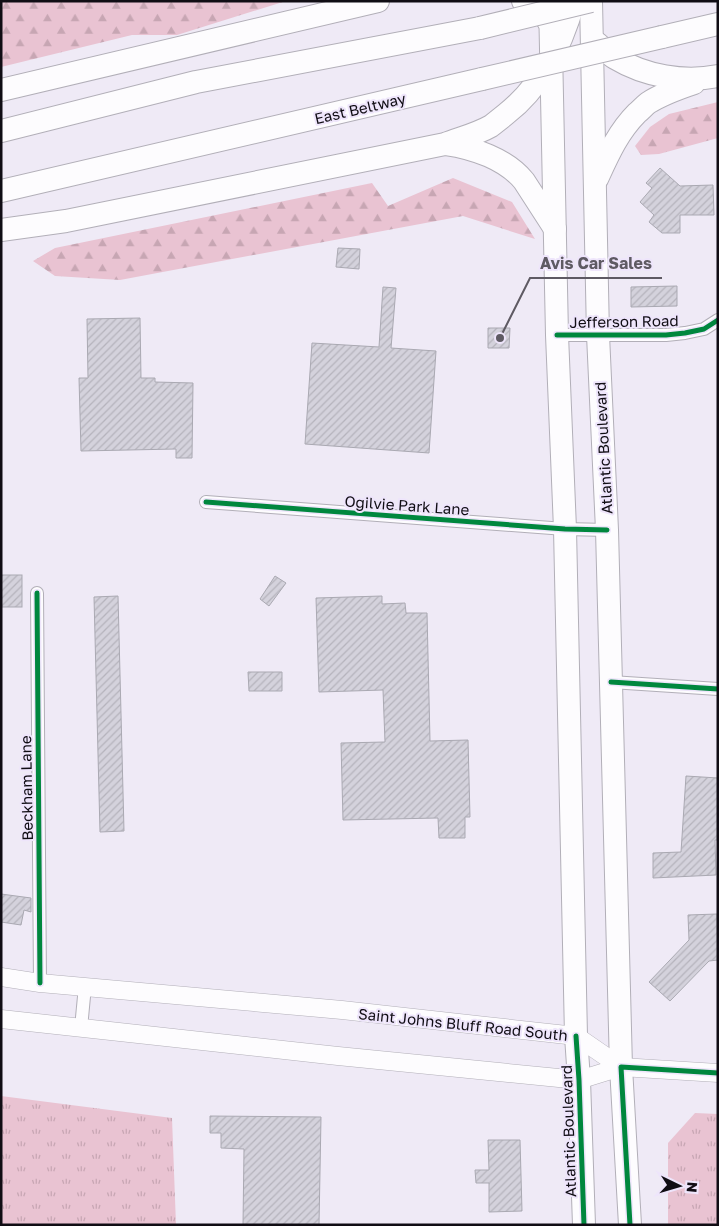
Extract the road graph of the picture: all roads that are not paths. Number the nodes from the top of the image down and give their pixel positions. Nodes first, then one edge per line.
1 (378, 1) edge
2 (523, 1) edge
3 (550, 1) edge
4 (577, 17) edge
5 (718, 24) edge
6 (551, 60) junction
7 (712, 77) edge
8 (1, 90) edge
9 (552, 117) junction
10 (1, 130) edge
11 (445, 144) junction
12 (595, 184) junction
13 (1, 191) edge
14 (555, 229) junction
15 (1, 230) edge
16 (718, 320) edge
17 (558, 335) junction
18 (598, 335) junction
19 (206, 502) dead end
20 (564, 529) junction
21 (607, 530) junction
22 (37, 593) dead end
23 (611, 682) junction
24 (718, 689) edge
25 (1, 977) edge
26 (40, 982) junction
27 (85, 986) junction
28 (1, 1019) edge
29 (81, 1028) junction
30 (576, 1036) junction
31 (621, 1067) junction
32 (718, 1073) edge
33 (579, 1080) junction
34 (584, 1225) edge
35 (630, 1225) edge

1 - 8 highway
2 - 4 highway
3 - 4 highway
4 - 6 highway
4 - 7 highway
4 - 9 highway
4 - 10 highway, bridge
4 - 12 highway, Atlantic Boulevard
5 - 13 highway, East Beltway, bridge
6 - 9 highway, Atlantic Boulevard
6 - 11 highway
7 - 12 highway
9 - 14 highway, Atlantic Boulevard
11 - 14 highway
11 - 15 highway
12 - 18 highway, Atlantic Boulevard
14 - 17 highway, Atlantic Boulevard
16 - 18 street, Jefferson Road
17 - 18 street, Jefferson Road
17 - 20 highway, Atlantic Boulevard
18 - 21 highway, Atlantic Boulevard
19 - 20 street, Ogilvie Park Lane
20 - 21 street, Ogilvie Park Lane
20 - 30 highway, Atlantic Boulevard
21 - 23 highway, Atlantic Boulevard
22 - 26 street, Beckham Lane
23 - 24 street
23 - 31 highway, Atlantic Boulevard
25 - 26 main road, Saint Johns Bluff Road South
26 - 27 main road, Saint Johns Bluff Road South
27 - 29 street
27 - 30 main road, Saint Johns Bluff Road South
28 - 29 main road
29 - 33 main road
30 - 31 main road, Saint Johns Bluff Road South
30 - 33 highway, Atlantic Boulevard
31 - 32 main road
31 - 33 main road
31 - 35 highway, Atlantic Boulevard
33 - 34 highway, Atlantic Boulevard

